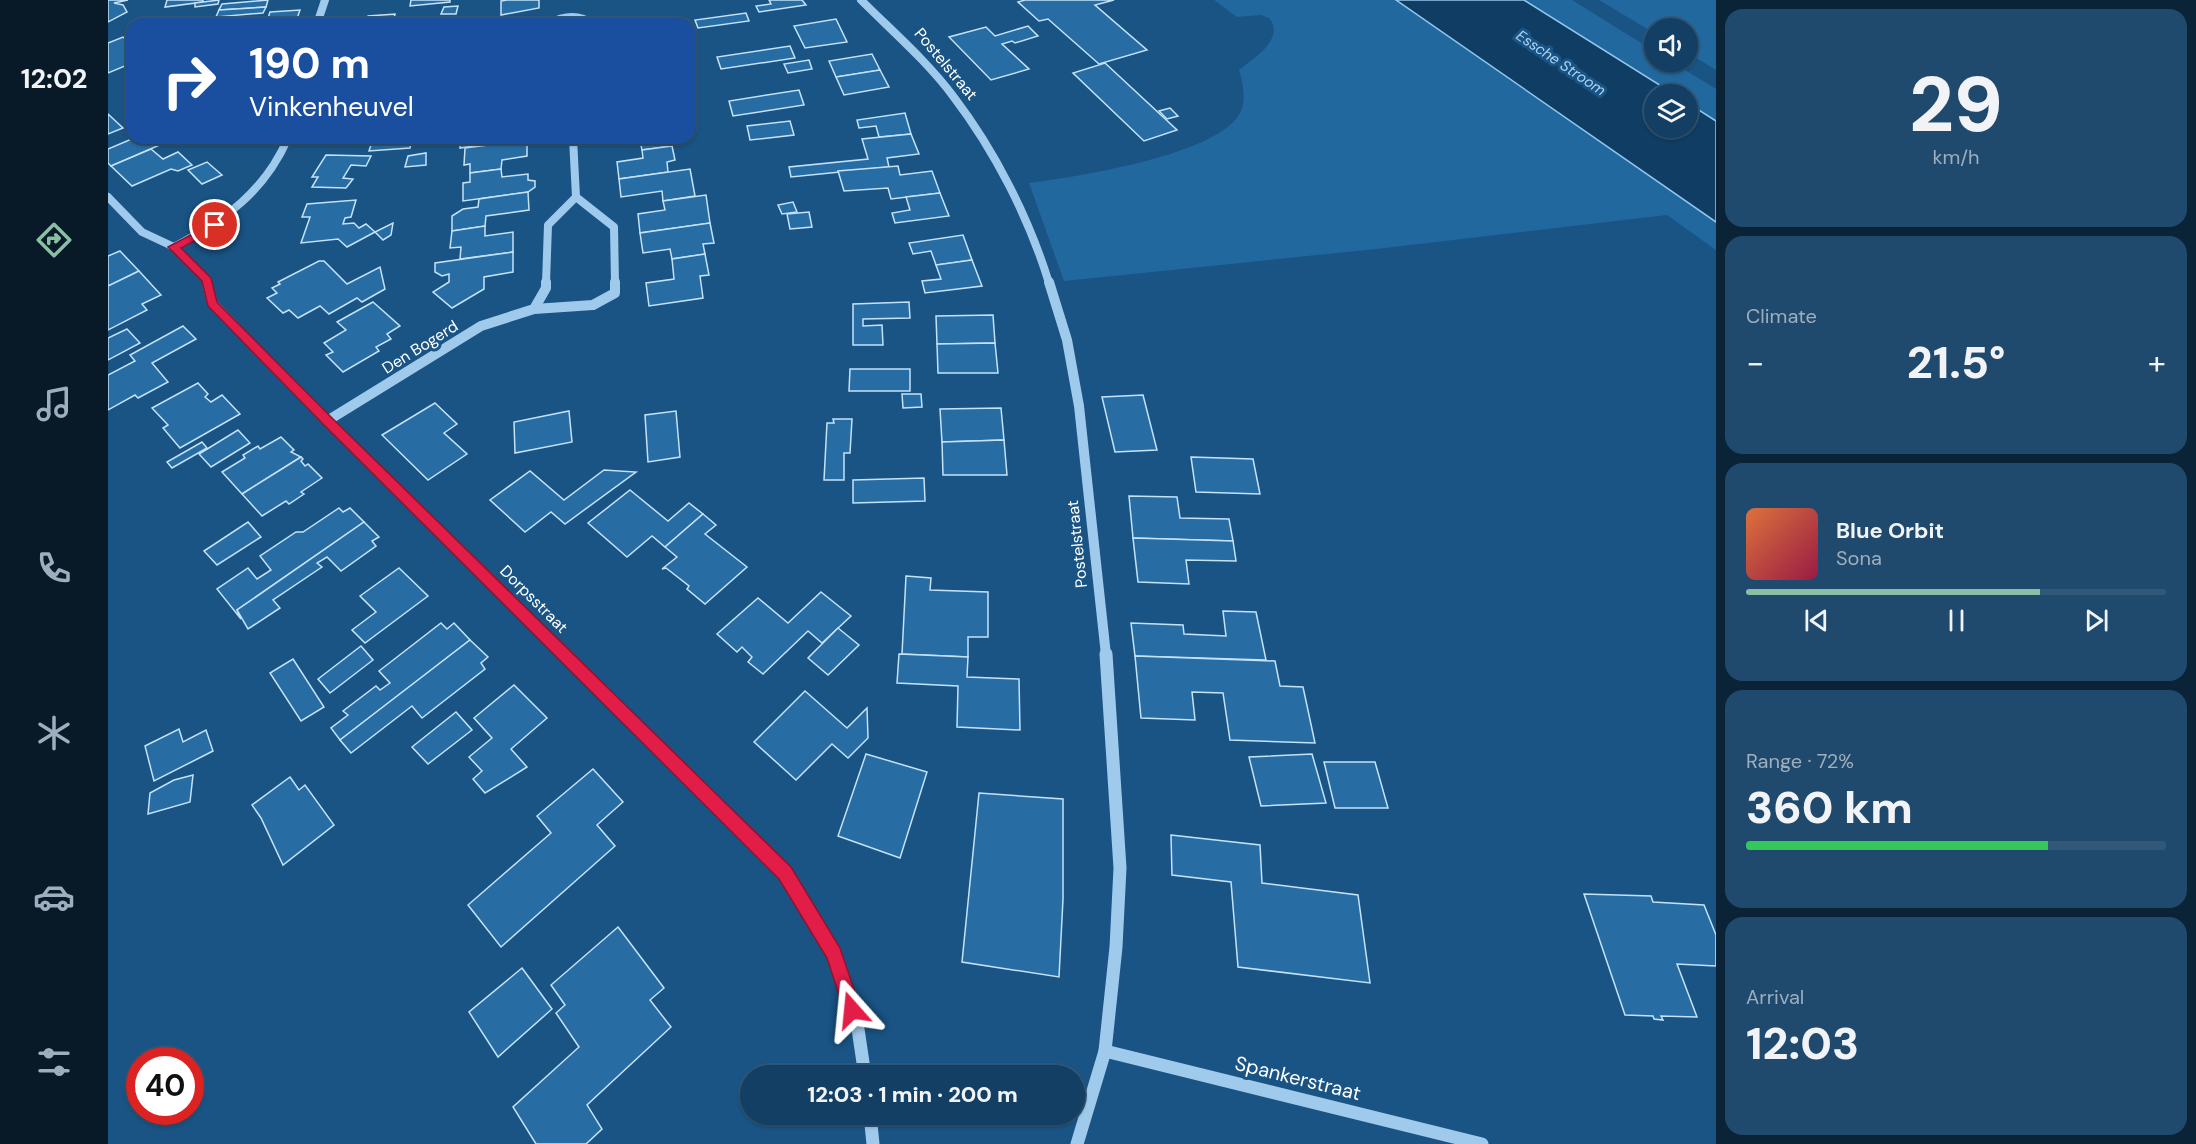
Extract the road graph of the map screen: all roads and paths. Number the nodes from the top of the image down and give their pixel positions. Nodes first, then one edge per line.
1 (325, 0) edge
2 (861, 0) edge
3 (319, 18) edge
4 (286, 144) edge
5 (573, 144) edge
6 (108, 197) edge
7 (576, 197) junction
8 (174, 247) junction
9 (534, 309) junction
10 (327, 421) junction
11 (1105, 1051) junction
12 (863, 1065) edge
13 (871, 1125) edge
14 (873, 1144) edge
15 (1077, 1144) edge
16 (1482, 1144) edge

1 - 3 street
2 - 11 street, Postelstraat
4 - 8 street
5 - 7 street
6 - 8 street, Dorpsstraat
7 - 9 street
7 - 9 street, Den Bogerd
8 - 10 street, Dorpsstraat
9 - 10 street, Den Bogerd
10 - 12 street, Dorpsstraat
11 - 15 street, Postelstraat
11 - 16 street, Spankerstraat
13 - 14 street

